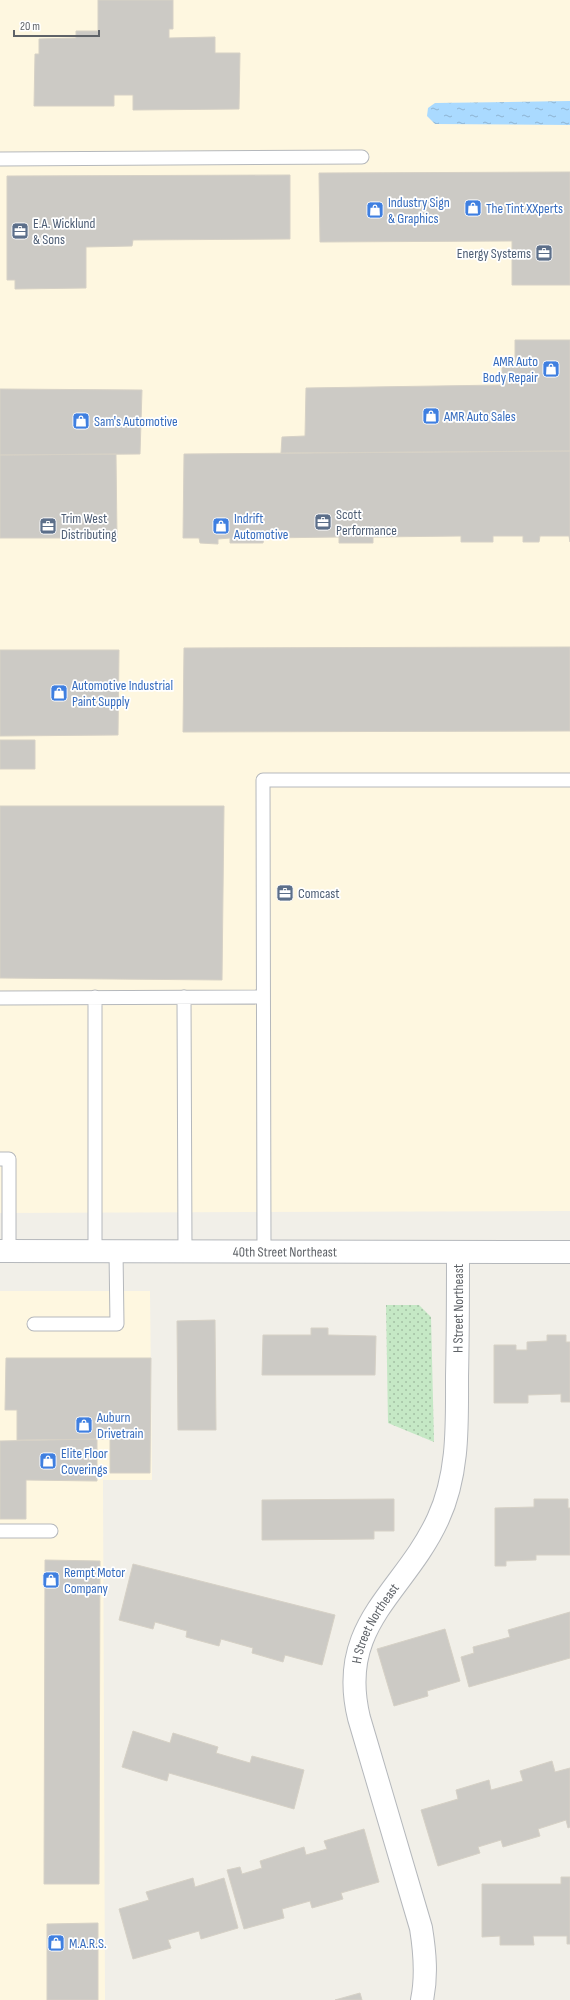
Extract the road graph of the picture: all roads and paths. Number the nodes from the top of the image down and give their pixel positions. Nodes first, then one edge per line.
1 (362, 157) dead end
2 (0, 159) edge
3 (570, 780) edge
4 (263, 997) junction
5 (0, 998) edge
6 (95, 998) junction
7 (184, 998) junction
8 (0, 1159) edge
9 (5, 1251) edge
10 (106, 1251) junction
11 (185, 1252) junction
12 (264, 1252) junction
13 (458, 1252) junction
14 (570, 1252) edge
15 (34, 1324) dead end
16 (0, 1531) edge
17 (51, 1531) dead end
18 (422, 2000) edge

1 - 2 lane
3 - 4 lane
4 - 7 lane
4 - 12 lane
5 - 6 lane
6 - 7 lane
6 - 10 lane
7 - 11 lane
8 - 9 lane
9 - 10 street, 40th Street Northeast
10 - 11 street, 40th Street Northeast
10 - 15 lane
11 - 12 street, 40th Street Northeast
12 - 13 street, 40th Street Northeast
13 - 14 street, 40th Street Northeast
13 - 18 street, H Street Northeast
16 - 17 lane

